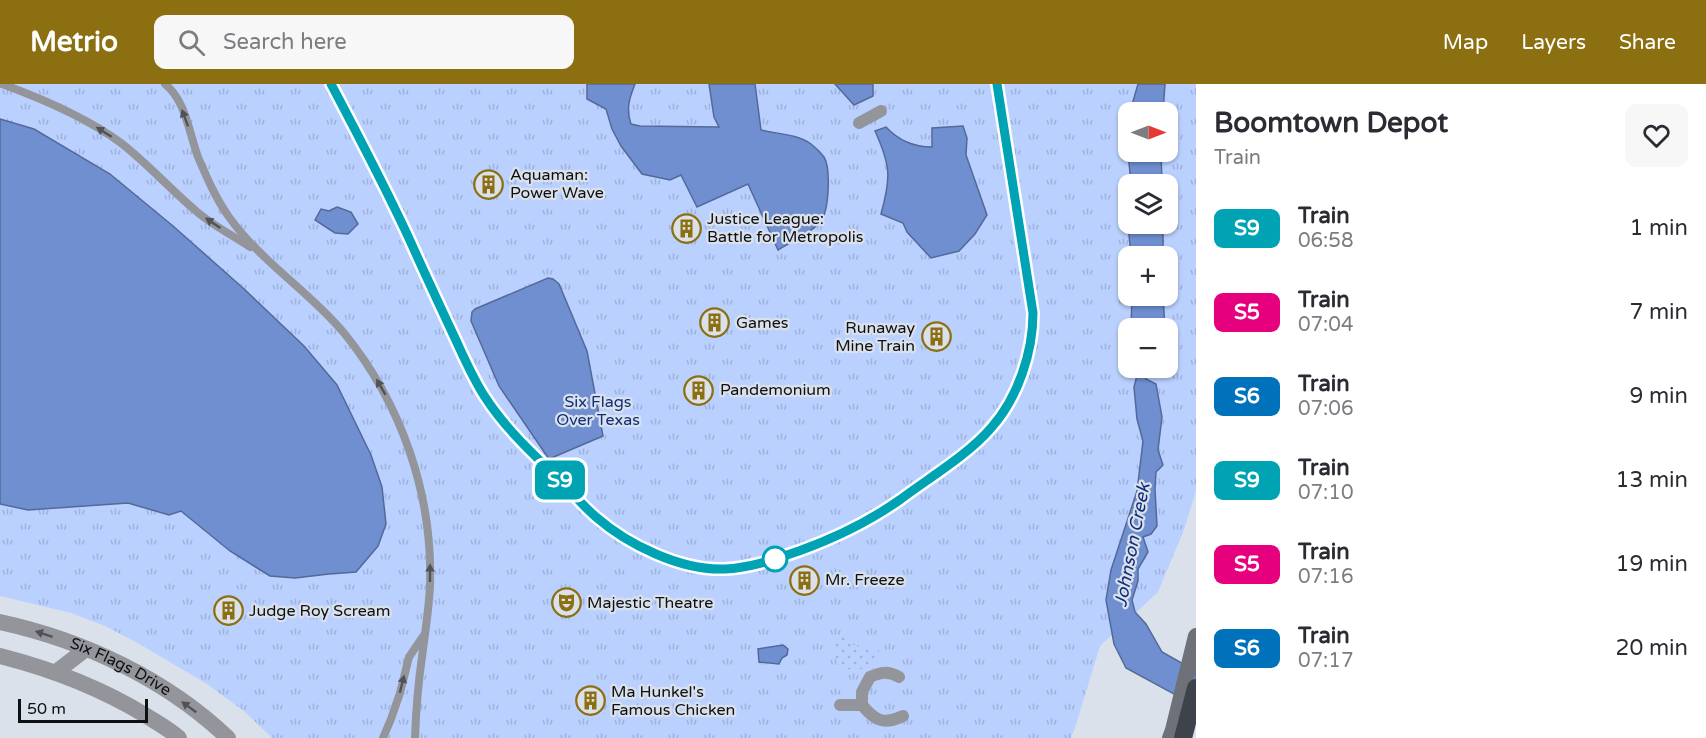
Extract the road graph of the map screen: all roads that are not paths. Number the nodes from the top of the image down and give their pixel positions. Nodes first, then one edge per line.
1 (2, 84) edge
2 (165, 84) edge
3 (881, 111) dead end
4 (859, 123) dead end
5 (262, 255) junction
6 (0, 622) edge
7 (426, 632) junction
8 (1196, 636) edge
9 (86, 649) junction
10 (0, 656) edge
11 (56, 672) junction
12 (899, 676) dead end
13 (1196, 688) edge
14 (840, 705) dead end
15 (862, 705) junction
16 (903, 716) dead end
17 (1175, 735) edge
18 (179, 738) edge
19 (228, 738) edge
20 (383, 738) edge
21 (415, 738) edge

5 -> 1 lane
5 -> 2 lane
3 - 4 street
7 -> 5 lane
9 -> 6 street, Six Flags Drive
20 -> 7 lane
7 - 21 lane
8 - 17 main road
9 - 11 street
19 -> 9 street, Six Flags Drive
10 - 11 street, Six Flags Drive
11 - 18 street, Six Flags Drive
12 - 15 street
13 - 17 highway
14 - 15 street
15 - 16 street

